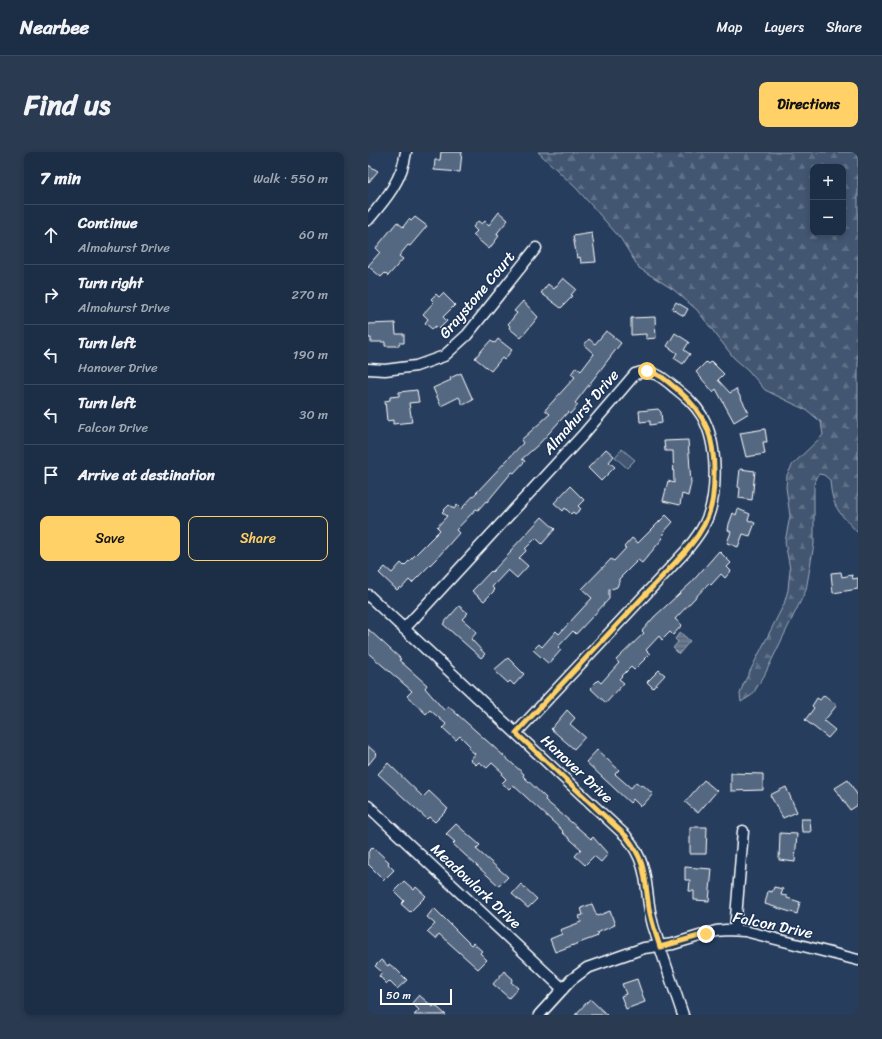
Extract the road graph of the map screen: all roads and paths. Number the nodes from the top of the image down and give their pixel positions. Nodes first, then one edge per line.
1 (406, 152) edge
2 (368, 220) edge
3 (536, 248) dead end
4 (368, 369) edge
5 (368, 595) edge
6 (404, 629) junction
7 (516, 733) junction
8 (368, 806) edge
9 (743, 831) dead end
10 (735, 930) junction
11 (660, 947) junction
12 (858, 960) edge
13 (563, 989) junction
14 (539, 1015) edge
15 (683, 1015) edge

1 - 2 street
3 - 4 street, Graystone Court
5 - 6 street, Hanover Drive
6 - 7 street, Hanover Drive
6 - 7 street, Almahurst Drive
7 - 11 street, Hanover Drive
8 - 13 street, Meadowlark Drive
9 - 10 street
10 - 11 street, Falcon Drive
10 - 12 street, Falcon Drive
11 - 13 street, Falcon Drive
11 - 15 street, Hanover Drive
13 - 14 street, Falcon Drive

